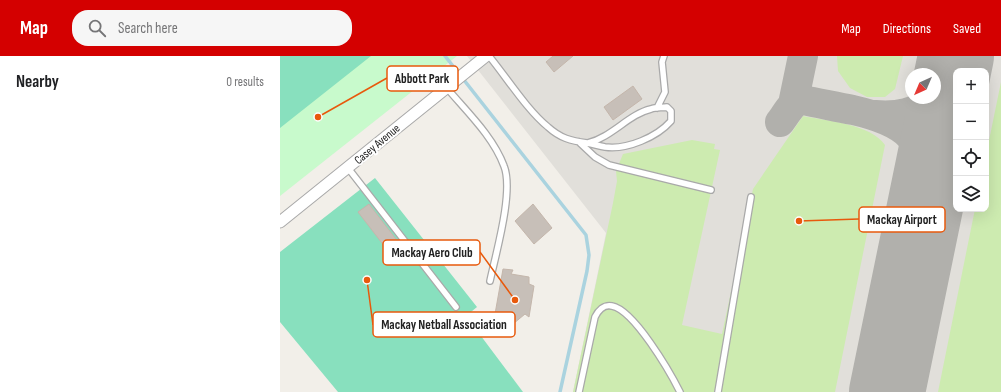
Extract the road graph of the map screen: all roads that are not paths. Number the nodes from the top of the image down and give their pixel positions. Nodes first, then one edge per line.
1 (486, 56) edge
2 (489, 56) edge
3 (664, 56) edge
4 (449, 84) junction
5 (657, 108) junction
6 (579, 142) junction
7 (588, 143) junction
8 (348, 168) junction
9 (711, 190) dead end
10 (751, 197) dead end
11 (280, 222) edge
12 (490, 281) dead end
13 (456, 307) dead end
14 (579, 392) edge
15 (680, 392) edge
16 (718, 392) edge

1 - 4 street, Casey Avenue
2 - 6 lane
3 - 5 lane
4 - 8 street, Casey Avenue
4 - 12 lane
5 - 7 lane
5 - 7 lane
6 - 7 lane
6 - 9 lane
8 - 11 street, Casey Avenue
8 - 13 lane
10 - 16 lane
14 - 15 lane

